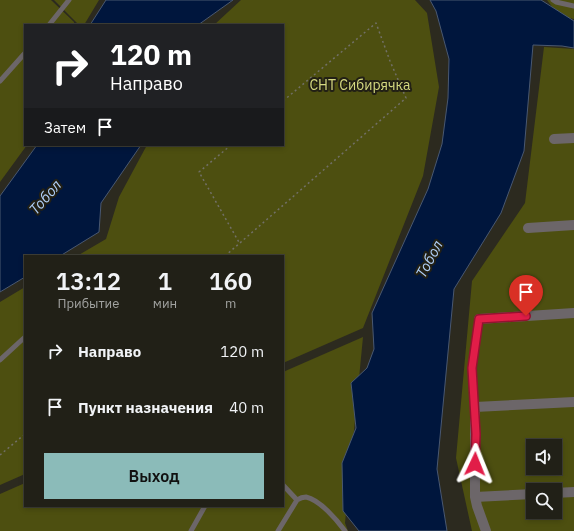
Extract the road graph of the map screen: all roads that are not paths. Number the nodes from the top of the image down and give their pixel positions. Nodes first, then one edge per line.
1 (68, 0) edge
2 (553, 0) edge
3 (574, 6) edge
4 (50, 24) edge
5 (24, 54) edge
6 (0, 81) edge
7 (574, 138) edge
8 (554, 139) dead end
9 (574, 226) edge
10 (528, 228) dead end
11 (574, 313) edge
12 (479, 319) joint
13 (24, 338) edge
14 (0, 360) edge
15 (574, 402) edge
16 (475, 407) junction
17 (284, 486) edge
18 (574, 492) edge
19 (562, 493) edge
20 (526, 494) edge
21 (476, 497) junction
22 (297, 500) junction
23 (204, 507) edge
24 (191, 531) edge
25 (278, 531) edge
26 (345, 531) edge
27 (486, 531) edge

1 - 4 lane
2 - 3 lane
5 - 6 lane
7 - 8 street
9 - 10 street
11 - 12 street
12 - 16 lane
13 - 14 lane
15 - 16 street
16 - 21 street
17 - 22 lane
18 - 19 street
20 - 21 street
21 - 27 street
22 - 25 lane
22 - 26 lane
23 - 24 lane

